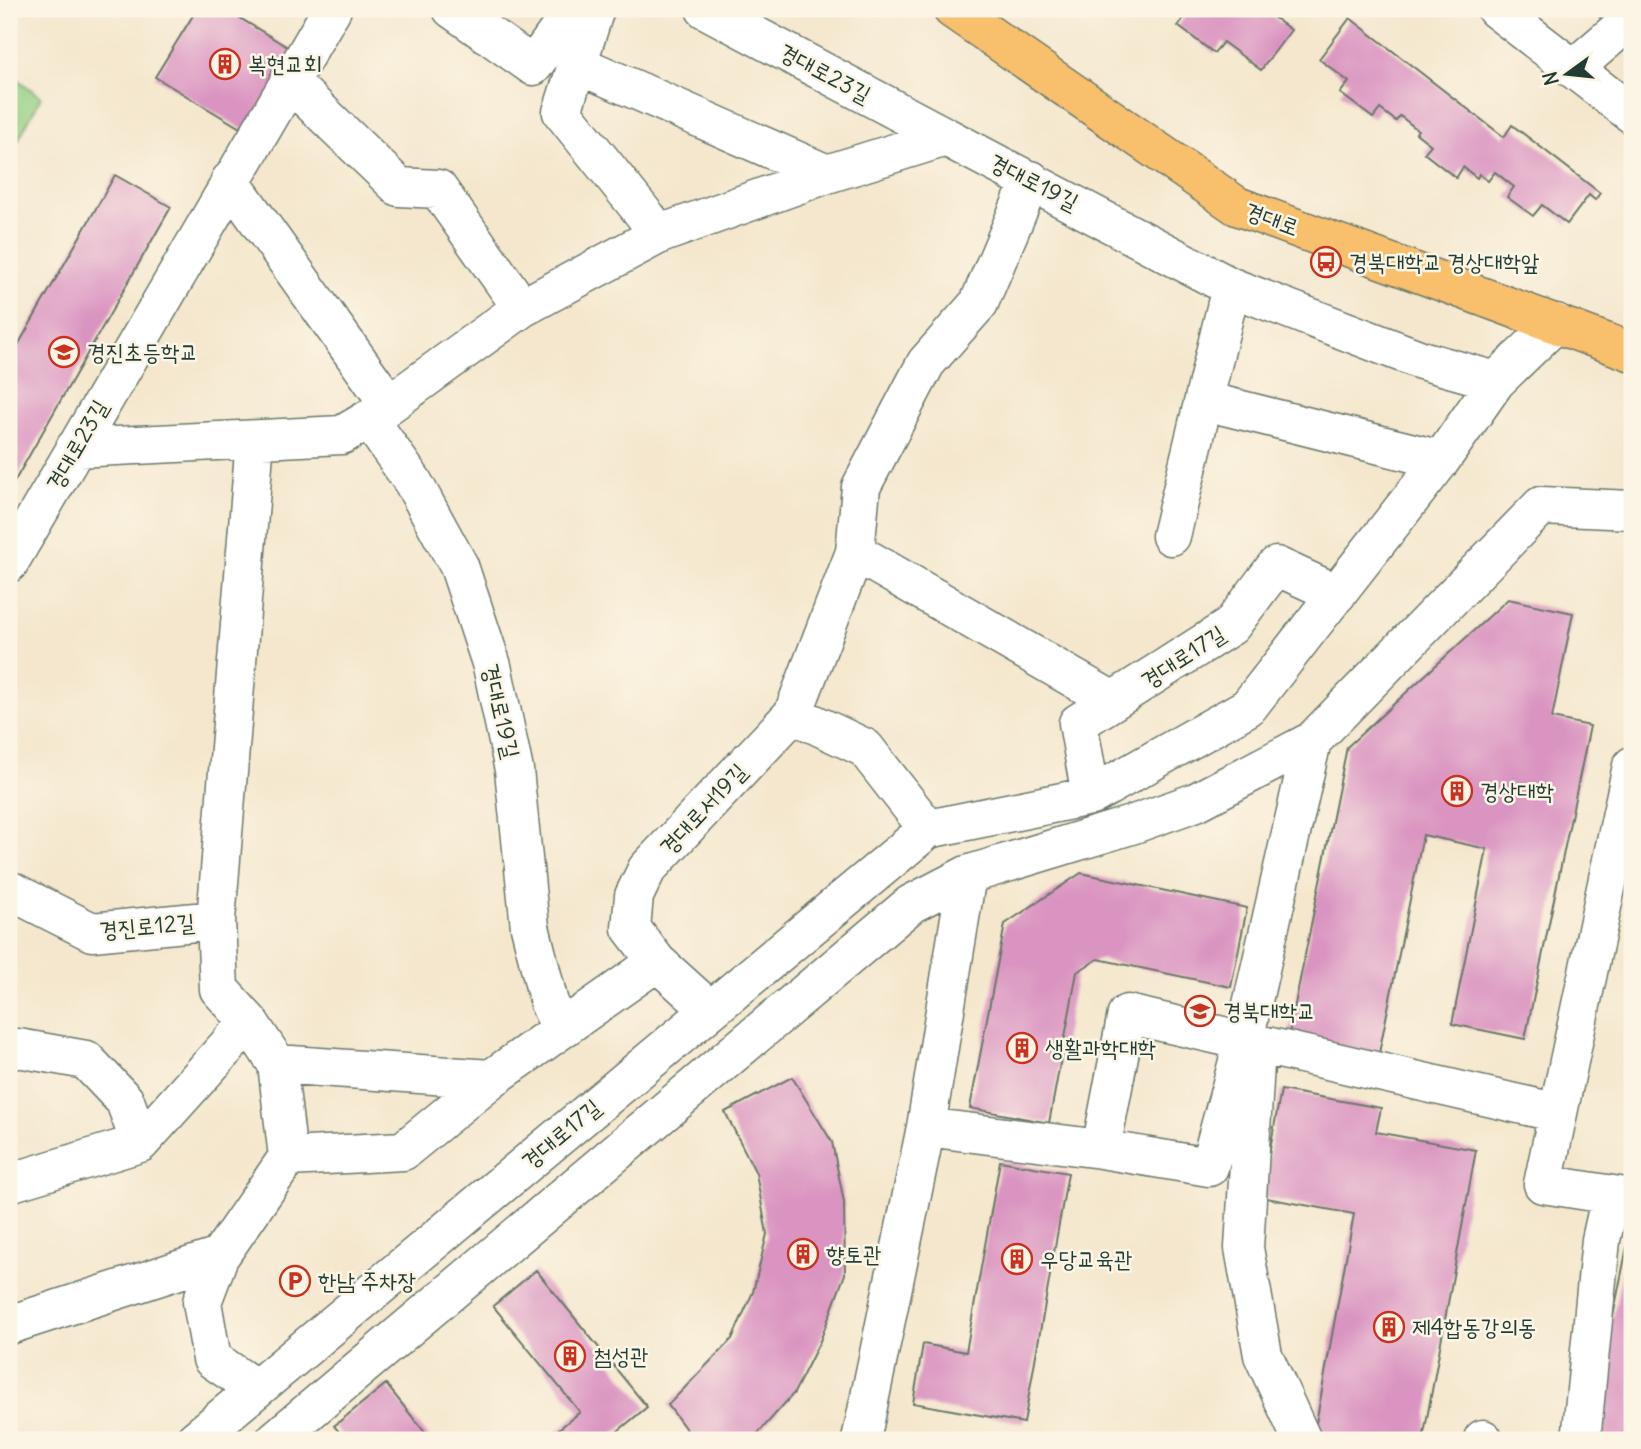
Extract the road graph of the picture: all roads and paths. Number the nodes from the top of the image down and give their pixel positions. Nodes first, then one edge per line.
1 (332, 9) edge
2 (452, 9) edge
3 (574, 9) edge
4 (595, 9) edge
5 (705, 9) edge
6 (952, 9) edge
7 (1496, 9) edge
8 (1632, 18) edge
9 (579, 65) junction
10 (1573, 69) junction
11 (289, 81) junction
12 (1632, 114) edge
13 (946, 137) junction
14 (827, 174) junction
15 (1031, 180) junction
16 (230, 181) junction
17 (660, 234) junction
18 (1231, 287) junction
19 (522, 308) junction
20 (1556, 323) junction
21 (1632, 352) edge
22 (1496, 381) junction
23 (1205, 401) junction
24 (379, 412) junction
25 (256, 440) junction
26 (75, 449) junction
27 (1441, 460) junction
28 (1632, 510) edge
29 (1171, 536) dead end
30 (855, 552) junction
31 (9, 563) edge
32 (1337, 594) junction
33 (1113, 701) junction
34 (793, 713) junction
35 (1311, 741) junction
36 (1632, 766) edge
37 (1091, 796) junction
38 (928, 829) junction
39 (967, 875) junction
40 (9, 890) edge
41 (216, 920) junction
42 (657, 962) junction
43 (710, 1010) junction
44 (249, 1022) junction
45 (561, 1028) junction
46 (1250, 1042) junction
47 (9, 1051) edge
48 (277, 1064) junction
49 (491, 1079) junction
50 (1558, 1113) junction
51 (926, 1127) junction
52 (139, 1143) junction
53 (1101, 1149) junction
54 (288, 1157) junction
55 (9, 1183) edge
56 (1622, 1196) edge
57 (219, 1257) junction
58 (9, 1325) edge
59 (256, 1389) junction
60 (195, 1440) edge
61 (275, 1440) edge
62 (861, 1440) edge
63 (1301, 1440) edge
64 (1581, 1440) edge

1 - 11 street, 경대로23길
2 - 3 street
4 - 9 street
5 - 13 street, 경대로23길
6 - 20 main road, 경대로
7 - 10 street
8 - 10 street
9 - 14 street
9 - 17 street
10 - 12 street
11 - 16 street, 경대로23길
11 - 19 street
13 - 14 street
13 - 15 street, 경대로19길
14 - 17 street
15 - 18 street, 경대로19길
15 - 30 street, 경대로서19길
16 - 24 street, 경대로19길
16 - 26 street, 경대로23길
17 - 19 street
18 - 22 street, 경대로19길
18 - 23 street
19 - 24 street
20 - 21 main road, 경대로
20 - 22 street
22 - 27 street, 경대로17길
23 - 27 street
23 - 29 street
24 - 25 street
24 - 45 street, 경대로19길
25 - 26 street
25 - 41 street
26 - 31 street, 경대로23길
27 - 32 street, 경대로17길
28 - 35 street
30 - 33 street
30 - 34 street, 경대로서19길
32 - 33 street, 경대로17길
32 - 37 street, 경대로17길
33 - 37 street, 경대로17길
34 - 38 street
34 - 42 street, 경대로서19길
35 - 39 street
35 - 46 street
36 - 50 street
37 - 38 street, 경대로17길
38 - 43 street, 경대로17길
39 - 51 street
39 - 61 street
40 - 41 street, 경진로12길
41 - 44 street, 경진로12길
42 - 43 street, 경대로서19길
42 - 45 street
43 - 59 street, 경대로17길
44 - 48 street, 경진로12길
44 - 52 street
45 - 49 street
46 - 50 street
46 - 53 street
46 - 53 street
46 - 63 street
47 - 52 street
48 - 49 street
48 - 54 street, 경진로12길
49 - 54 street
50 - 56 street
51 - 53 street
51 - 62 street
52 - 55 street
54 - 57 street
56 - 64 street
57 - 58 street
57 - 59 street
59 - 60 street, 경대로17길

